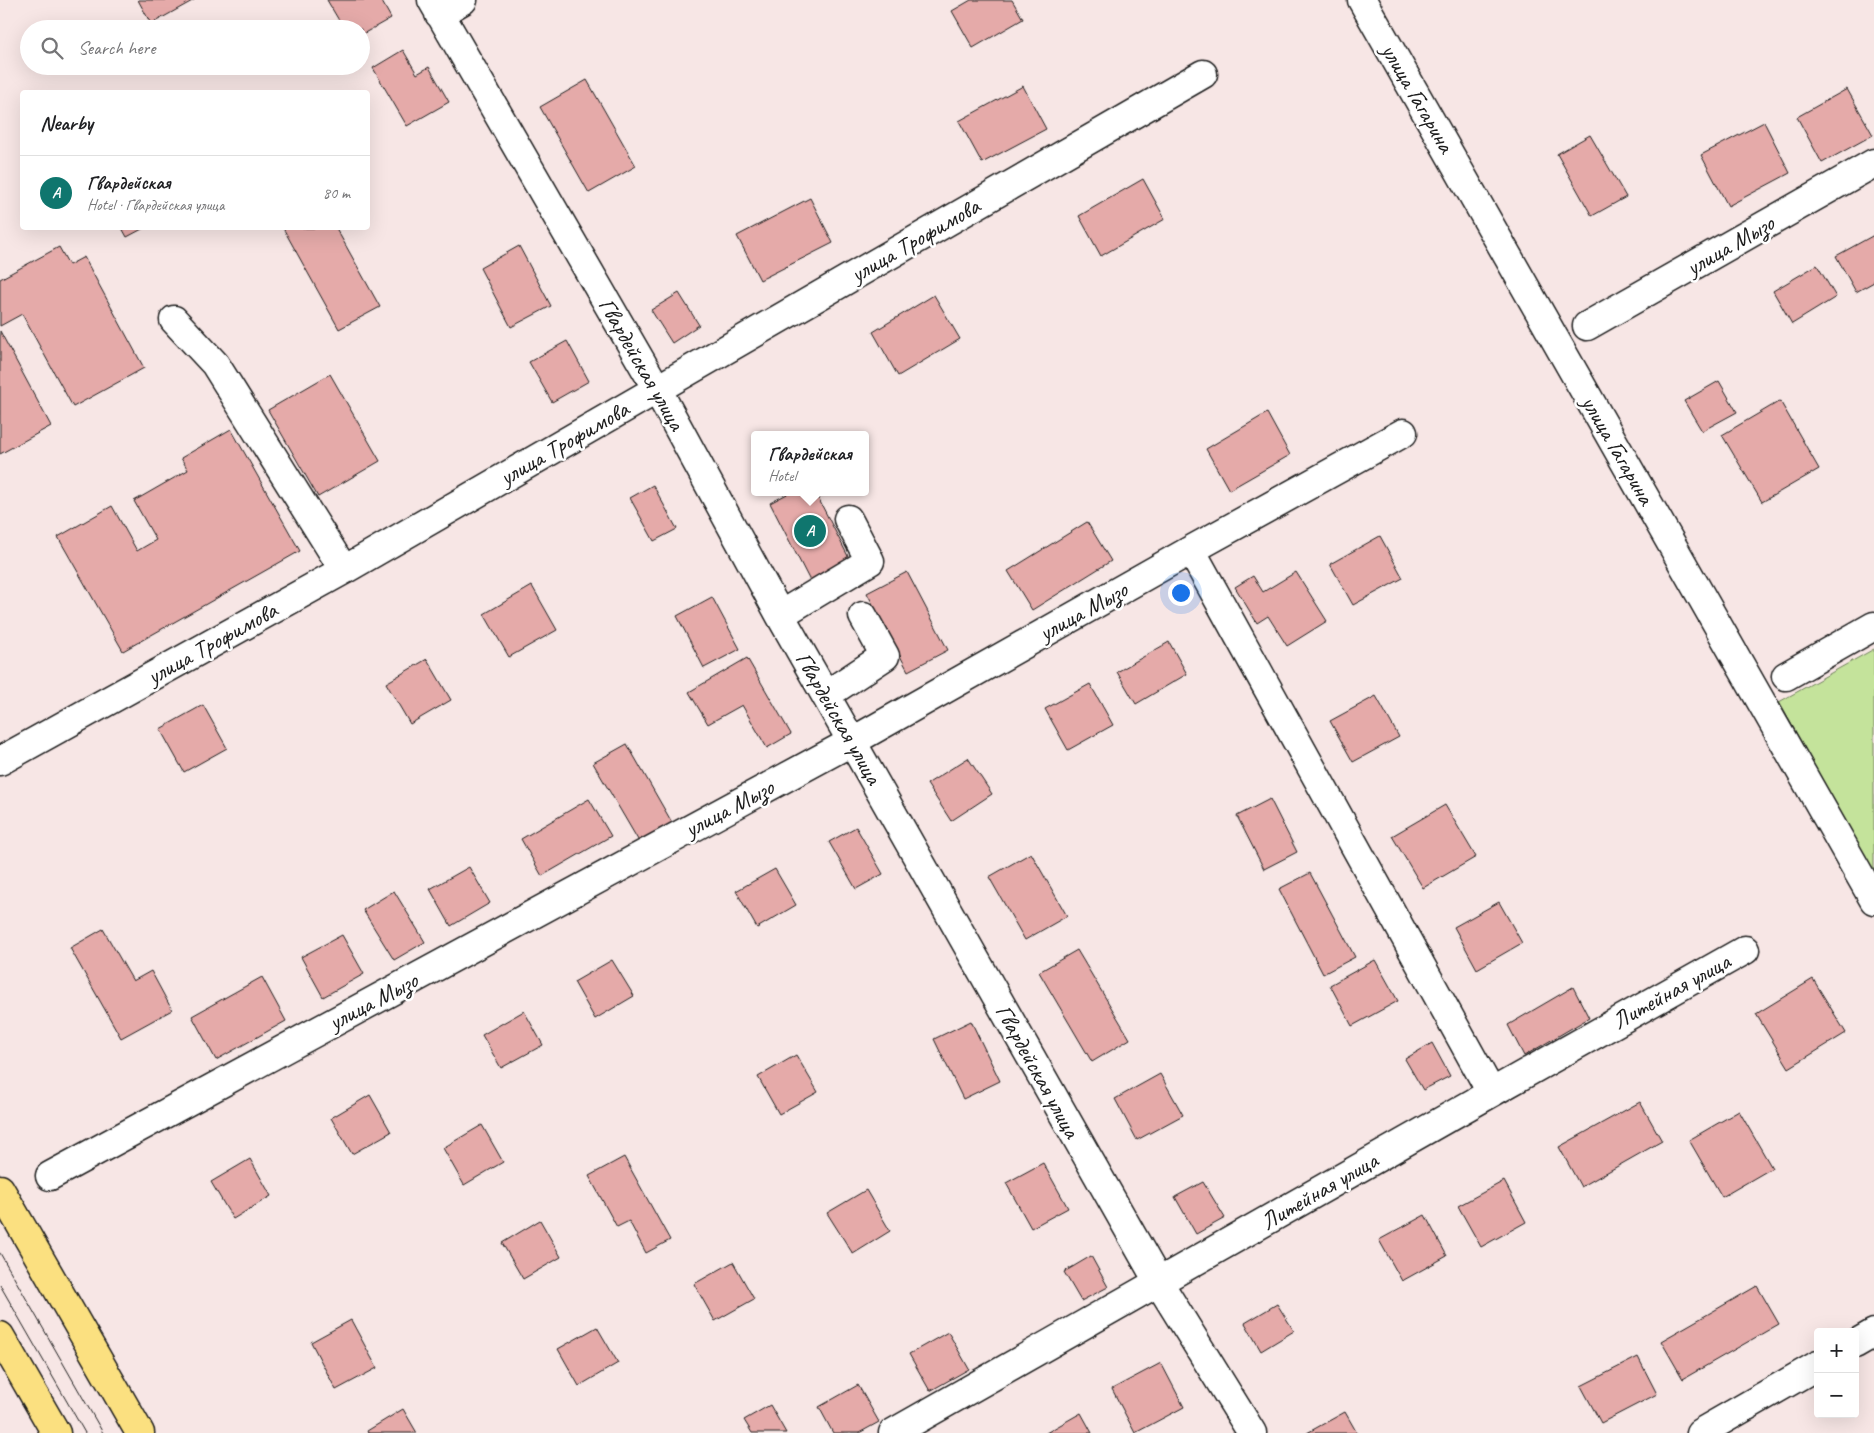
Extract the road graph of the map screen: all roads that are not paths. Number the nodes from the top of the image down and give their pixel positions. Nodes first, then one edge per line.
1 (463, 0) edge
2 (1362, 0) edge
3 (436, 7) edge
4 (1203, 74) dead end
5 (1874, 163) edge
6 (174, 320) dead end
7 (1587, 326) dead end
8 (657, 389) junction
9 (1403, 433) dead end
10 (848, 519) dead end
11 (1191, 550) junction
12 (344, 570) junction
13 (780, 615) junction
14 (863, 616) dead end
15 (1874, 626) edge
16 (1786, 676) dead end
17 (826, 695) junction
18 (853, 741) junction
19 (0, 761) edge
20 (1874, 900) edge
21 (1745, 950) dead end
22 (1491, 1092) junction
23 (50, 1176) dead end
24 (0, 1189) edge
25 (1158, 1283) junction
26 (1874, 1333) edge
27 (0, 1336) edge
28 (1859, 1342) edge
29 (1814, 1367) edge
30 (56, 1433) edge
31 (140, 1433) edge
32 (893, 1433) edge
33 (1252, 1433) edge
34 (1700, 1433) edge

1 - 3 street
2 - 20 street, улица Гагарина
3 - 8 street, Гвардейская улица
4 - 8 street, улица Трофимова
5 - 7 street, улица Мызо
6 - 12 street
8 - 12 street, улица Трофимова
8 - 13 street, Гвардейская улица
9 - 11 street, улица Мызо
10 - 13 street
11 - 18 street, улица Мызо
11 - 22 street
12 - 19 street, улица Трофимова
13 - 17 street, Гвардейская улица
14 - 17 street
15 - 16 street
17 - 18 street, Гвардейская улица
18 - 23 street, улица Мызо
18 - 25 street, Гвардейская улица
21 - 22 street, Литейная улица
22 - 25 street, Литейная улица
24 - 31 main road
25 - 32 street, Литейная улица
25 - 33 street, Гвардейская улица
26 - 28 street
27 - 30 main road
29 - 34 street

